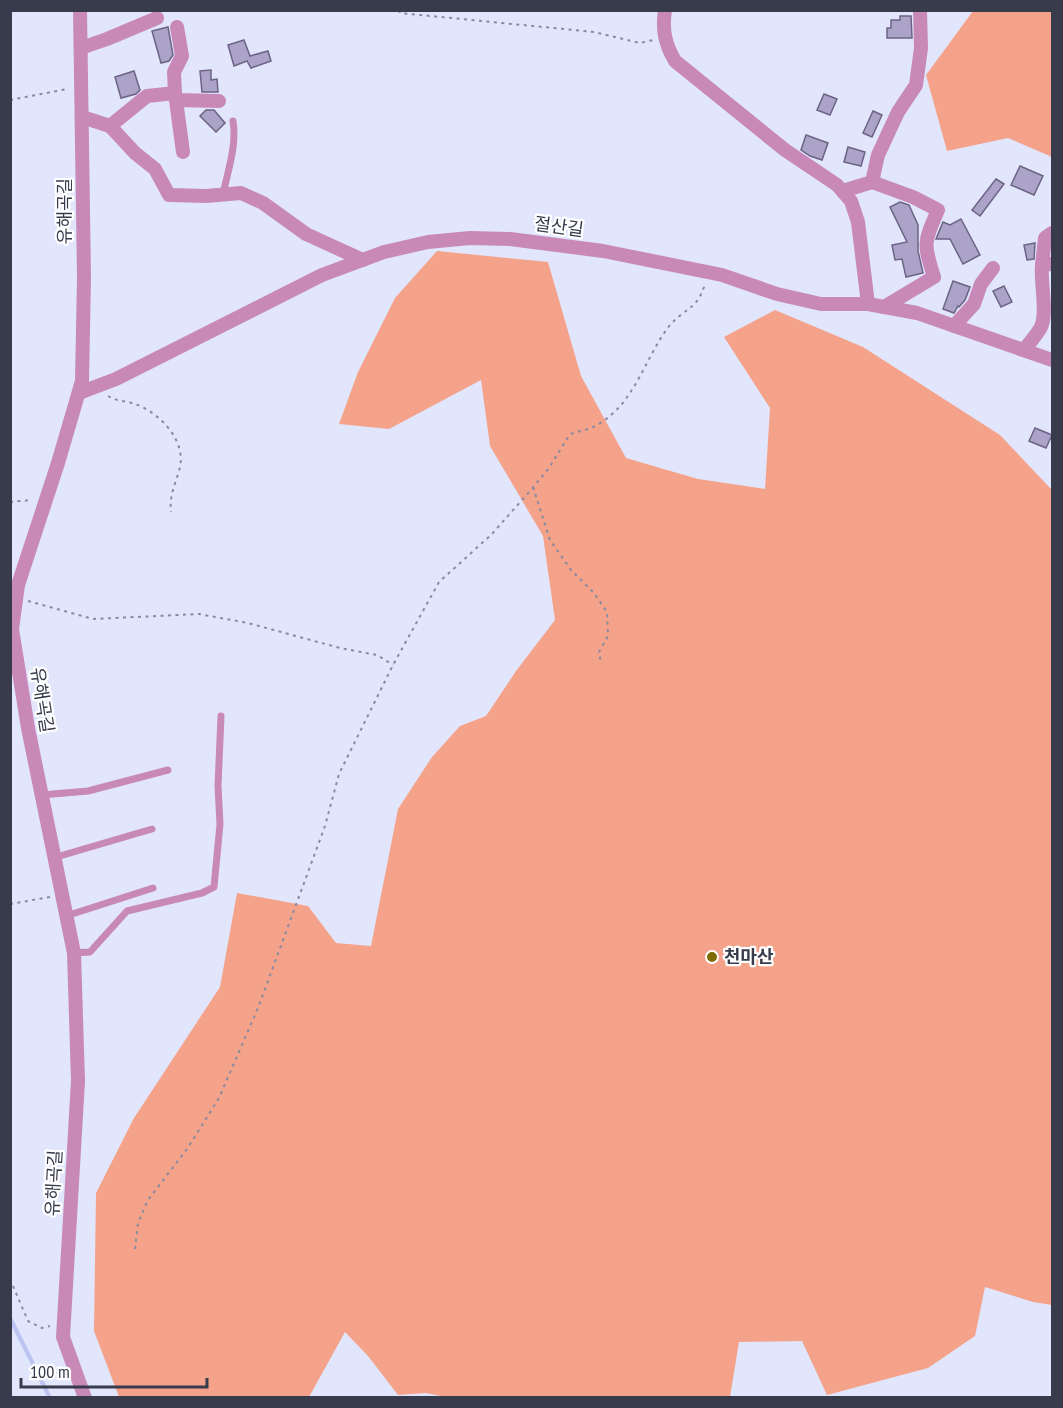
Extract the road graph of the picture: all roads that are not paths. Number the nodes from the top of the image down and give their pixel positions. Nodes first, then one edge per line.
1 (80, 10) edge
2 (665, 10) edge
3 (920, 10) edge
4 (158, 18) dead end
5 (177, 27) dead end
6 (81, 48) junction
7 (175, 96) junction
8 (219, 101) dead end
9 (82, 117) junction
10 (233, 121) dead end
11 (110, 126) junction
12 (183, 152) dead end
13 (872, 182) junction
14 (843, 191) junction
15 (223, 195) junction
16 (1053, 233) edge
17 (363, 260) junction
18 (1047, 265) edge
19 (993, 268) dead end
20 (868, 304) junction
21 (884, 307) junction
22 (954, 326) junction
23 (1024, 350) junction
24 (1053, 360) edge
25 (79, 393) junction
26 (221, 716) dead end
27 (168, 770) dead end
28 (41, 795) junction
29 (152, 829) dead end
30 (53, 858) junction
31 (153, 888) dead end
32 (66, 916) junction
33 (74, 953) junction
34 (86, 1398) edge

1 - 6 street, 유해곡길
2 - 14 street
3 - 13 street
4 - 6 street
5 - 7 street
6 - 9 street, 유해곡길
7 - 8 street
7 - 11 street
7 - 12 street
9 - 11 street
9 - 25 street, 유해곡길
10 - 15 lane
11 - 15 street
13 - 14 street
13 - 21 street
14 - 20 street
15 - 17 street
16 - 18 street
17 - 20 street, 절산길
17 - 25 street, 절산길
18 - 23 street
19 - 22 street
20 - 21 street, 절산길
21 - 22 street, 절산길
22 - 23 street, 절산길
23 - 24 street, 절산길
25 - 28 street, 유해곡길
26 - 33 lane
27 - 28 lane
28 - 30 street, 유해곡길
29 - 30 lane
30 - 32 street, 유해곡길
31 - 32 lane
32 - 33 street, 유해곡길
33 - 34 street, 유해곡길

